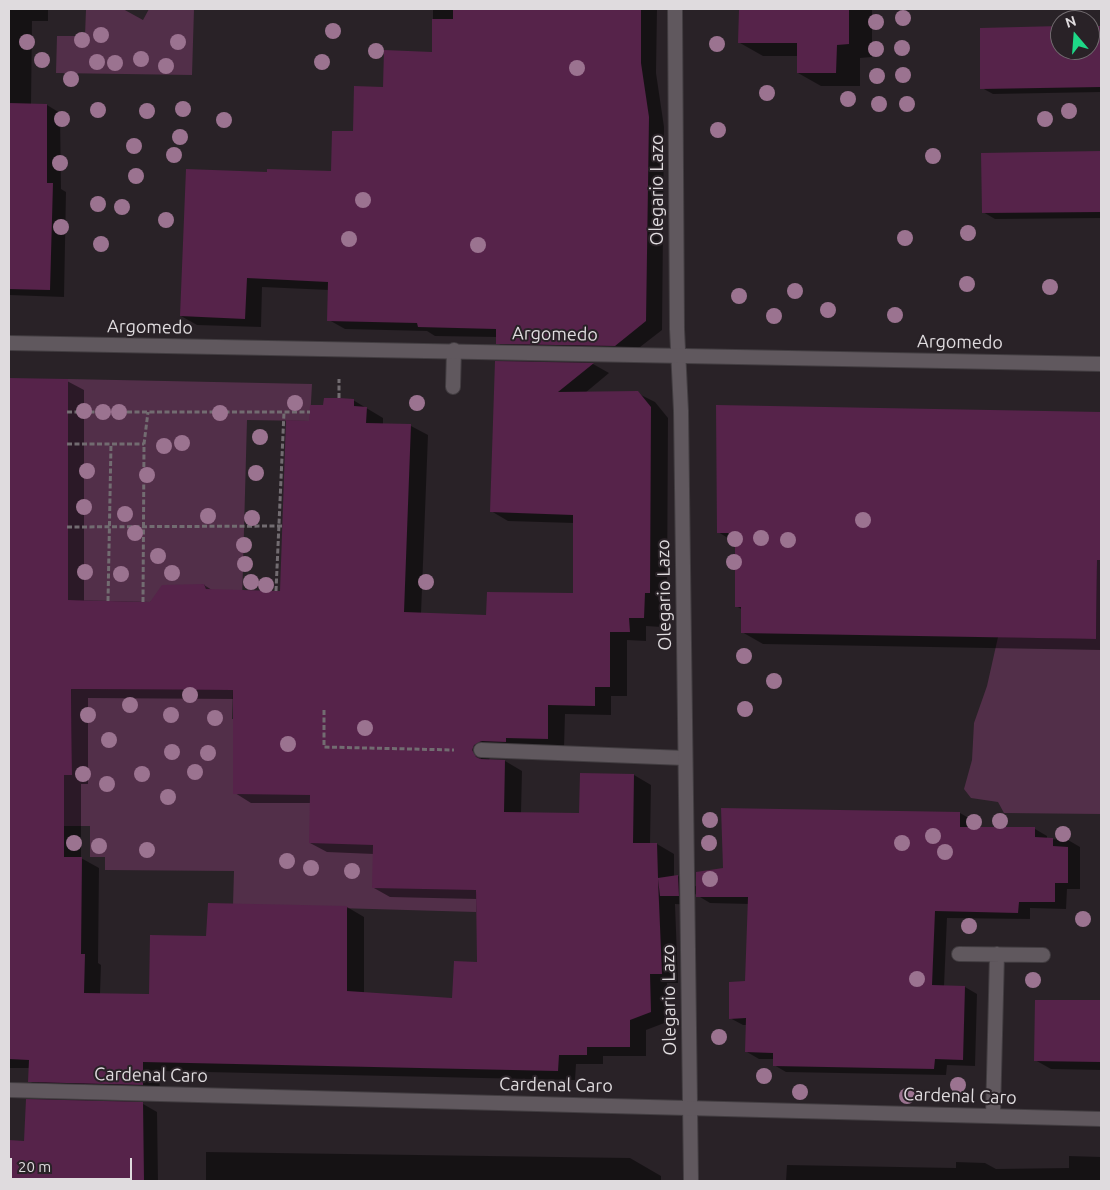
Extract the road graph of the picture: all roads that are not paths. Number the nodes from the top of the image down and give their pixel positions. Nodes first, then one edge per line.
1 (675, 9) edge
2 (9, 343) edge
3 (454, 350) junction
4 (678, 355) junction
5 (1101, 364) edge
6 (453, 387) dead end
7 (481, 750) road end
8 (685, 758) junction
9 (960, 954) dead end
10 (997, 954) junction
11 (1043, 955) dead end
12 (9, 1090) edge
13 (689, 1108) junction
14 (993, 1116) junction
15 (1101, 1119) edge
16 (691, 1181) edge

1 - 4 street, Olegario Lazo
2 - 3 street, Argomedo
3 - 4 street, Argomedo
3 - 6 street
4 - 5 street, Argomedo
4 - 8 street, Olegario Lazo
7 - 8 street
8 - 13 street, Olegario Lazo
9 - 10 street
10 - 11 street
10 - 14 street
12 - 13 street, Cardenal Caro
13 - 14 street, Cardenal Caro
13 - 16 street, Olegario Lazo
14 - 15 street, Cardenal Caro

